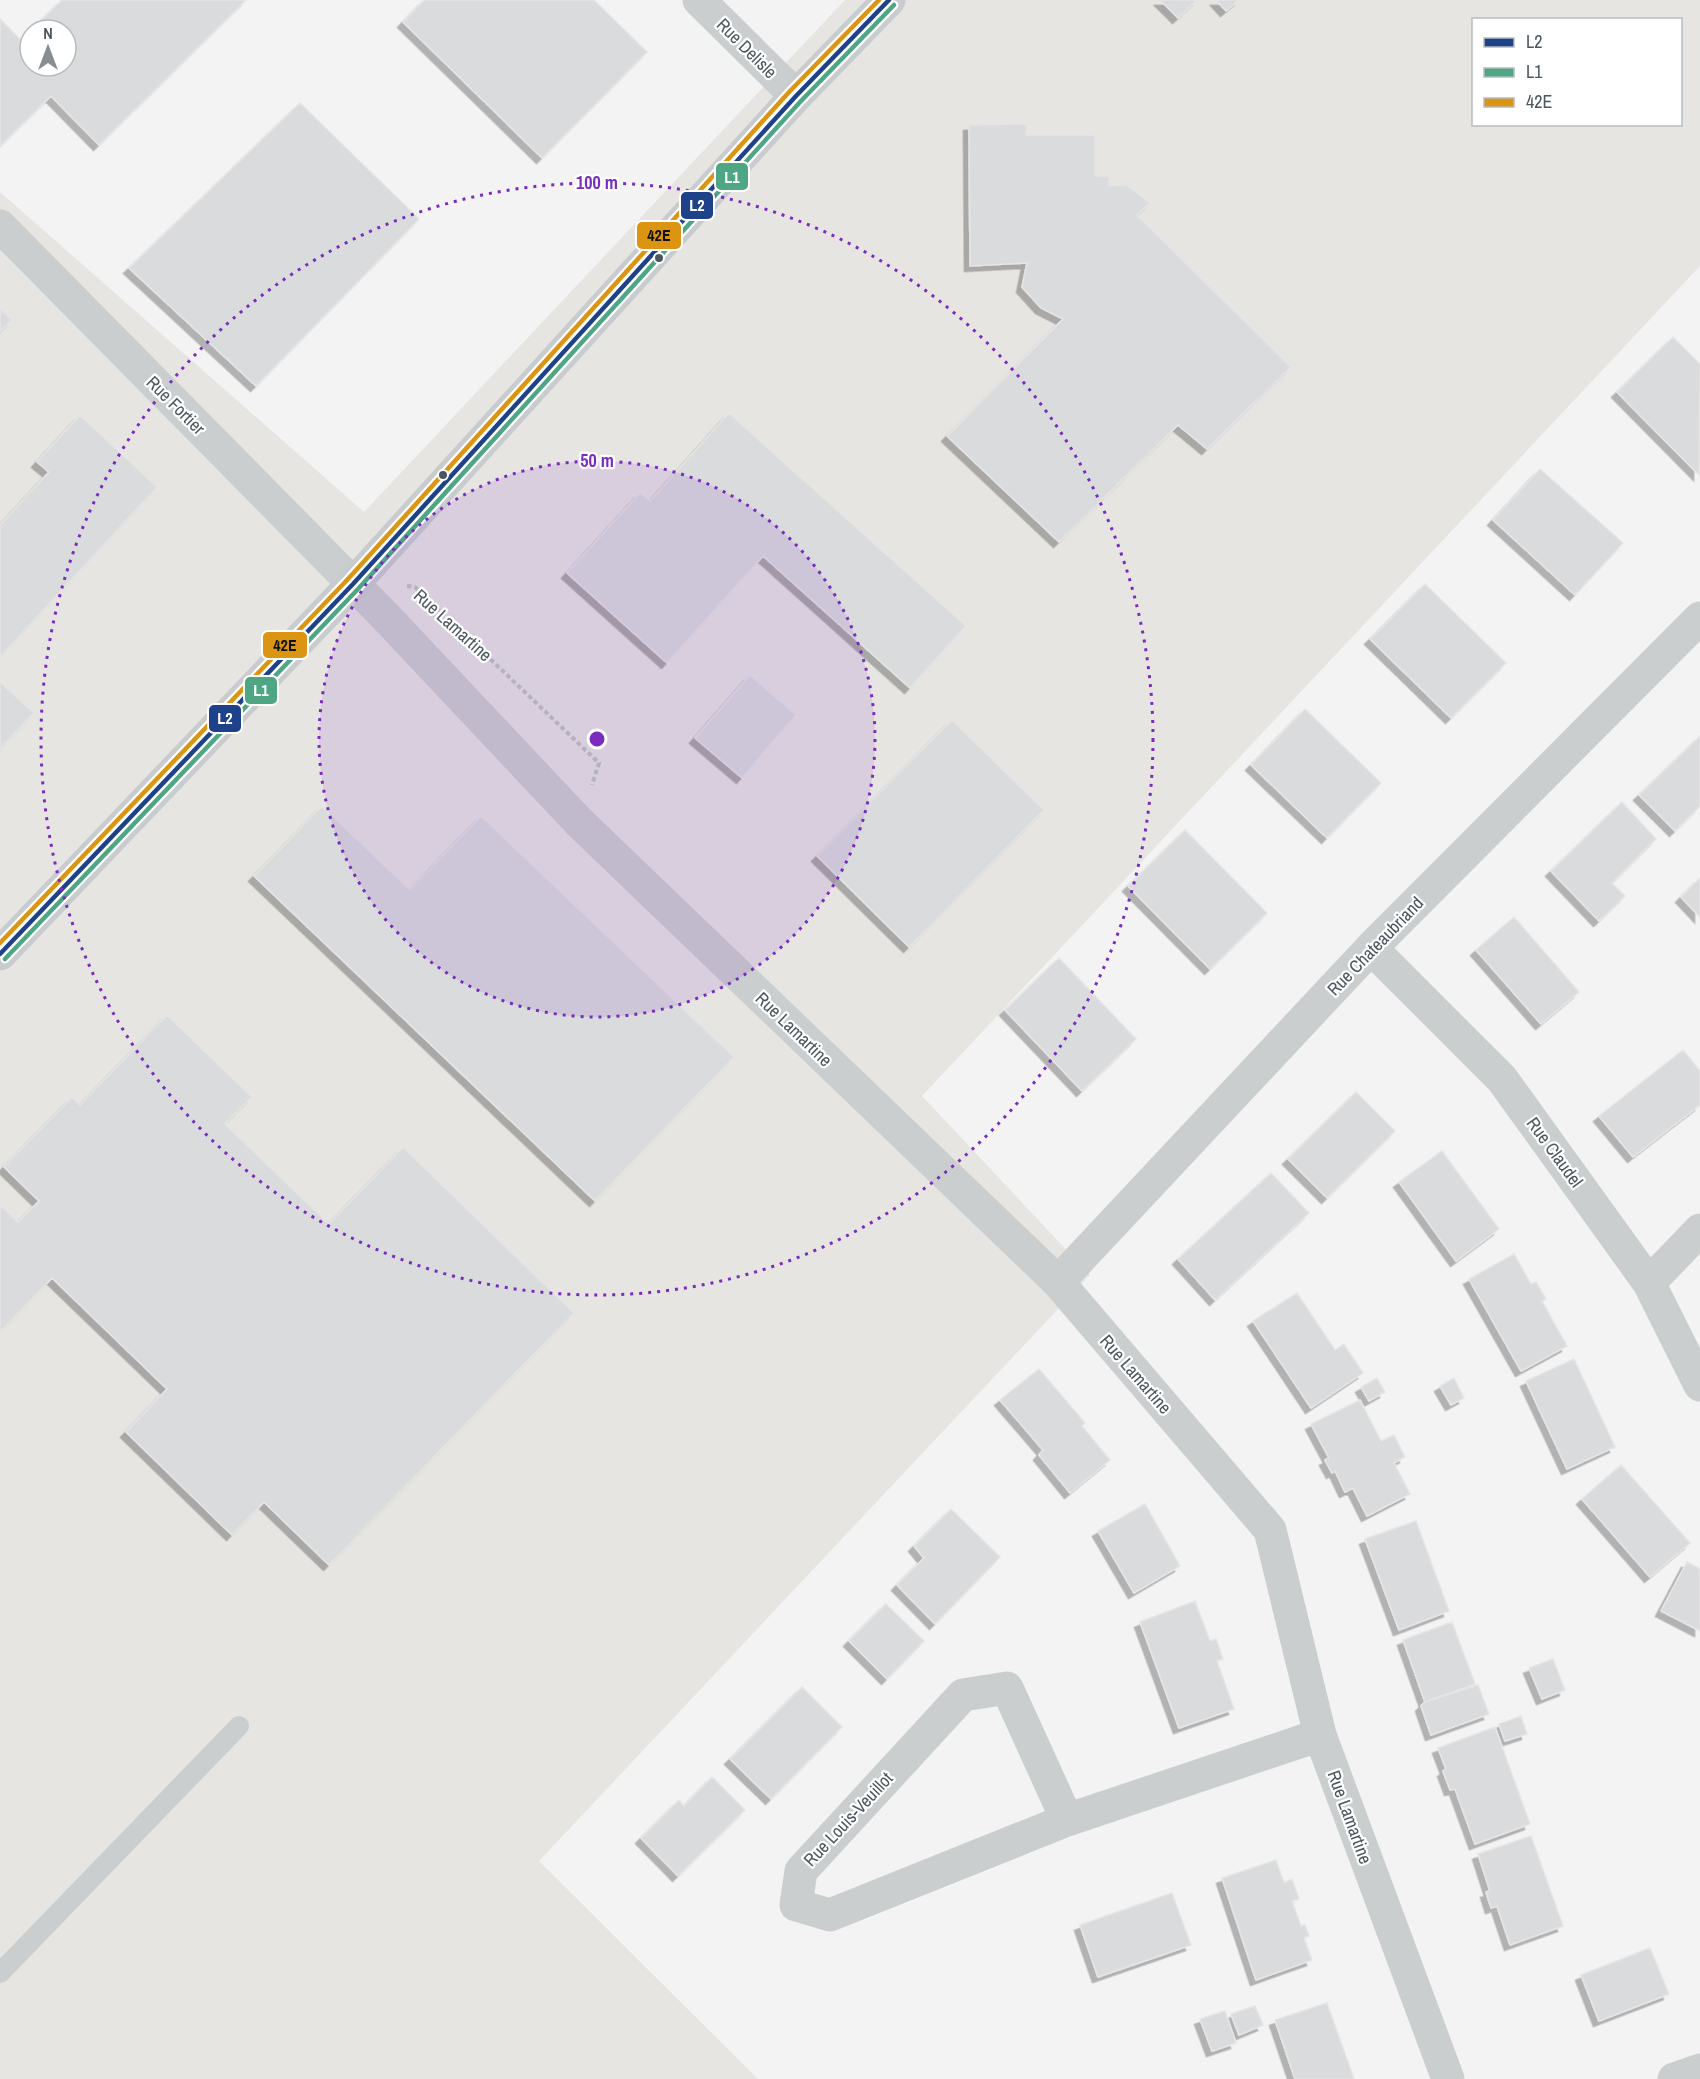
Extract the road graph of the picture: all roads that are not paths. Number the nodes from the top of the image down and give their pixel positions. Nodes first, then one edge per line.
1 (699, 0) edge
2 (889, 0) edge
3 (796, 96) junction
4 (0, 226) edge
5 (353, 584) junction
6 (1700, 618) edge
7 (1371, 948) junction
8 (0, 954) edge
9 (1700, 1230) edge
10 (1058, 1282) junction
11 (1649, 1284) junction
12 (1700, 1385) edge
13 (239, 1726) dead end
14 (1320, 1735) junction
15 (1066, 1820) junction
16 (0, 1973) edge
17 (1700, 2070) edge
18 (1448, 2079) edge
19 (1674, 2079) edge

1 - 3 street, Rue Delisle
2 - 3 main road
3 - 5 main road
4 - 5 street, Rue Fortier
5 - 8 main road
5 - 10 street, Rue Lamartine
6 - 7 street, Rue Chateaubriand
7 - 10 street, Rue Chateaubriand
7 - 11 street, Rue Claudel
9 - 11 street
10 - 14 street, Rue Lamartine
11 - 12 street, Rue Claudel
13 - 16 lane
14 - 15 street, Rue Louis-Veuillot
14 - 18 street, Rue Lamartine
15 - 15 street, Rue Louis-Veuillot
17 - 19 street

